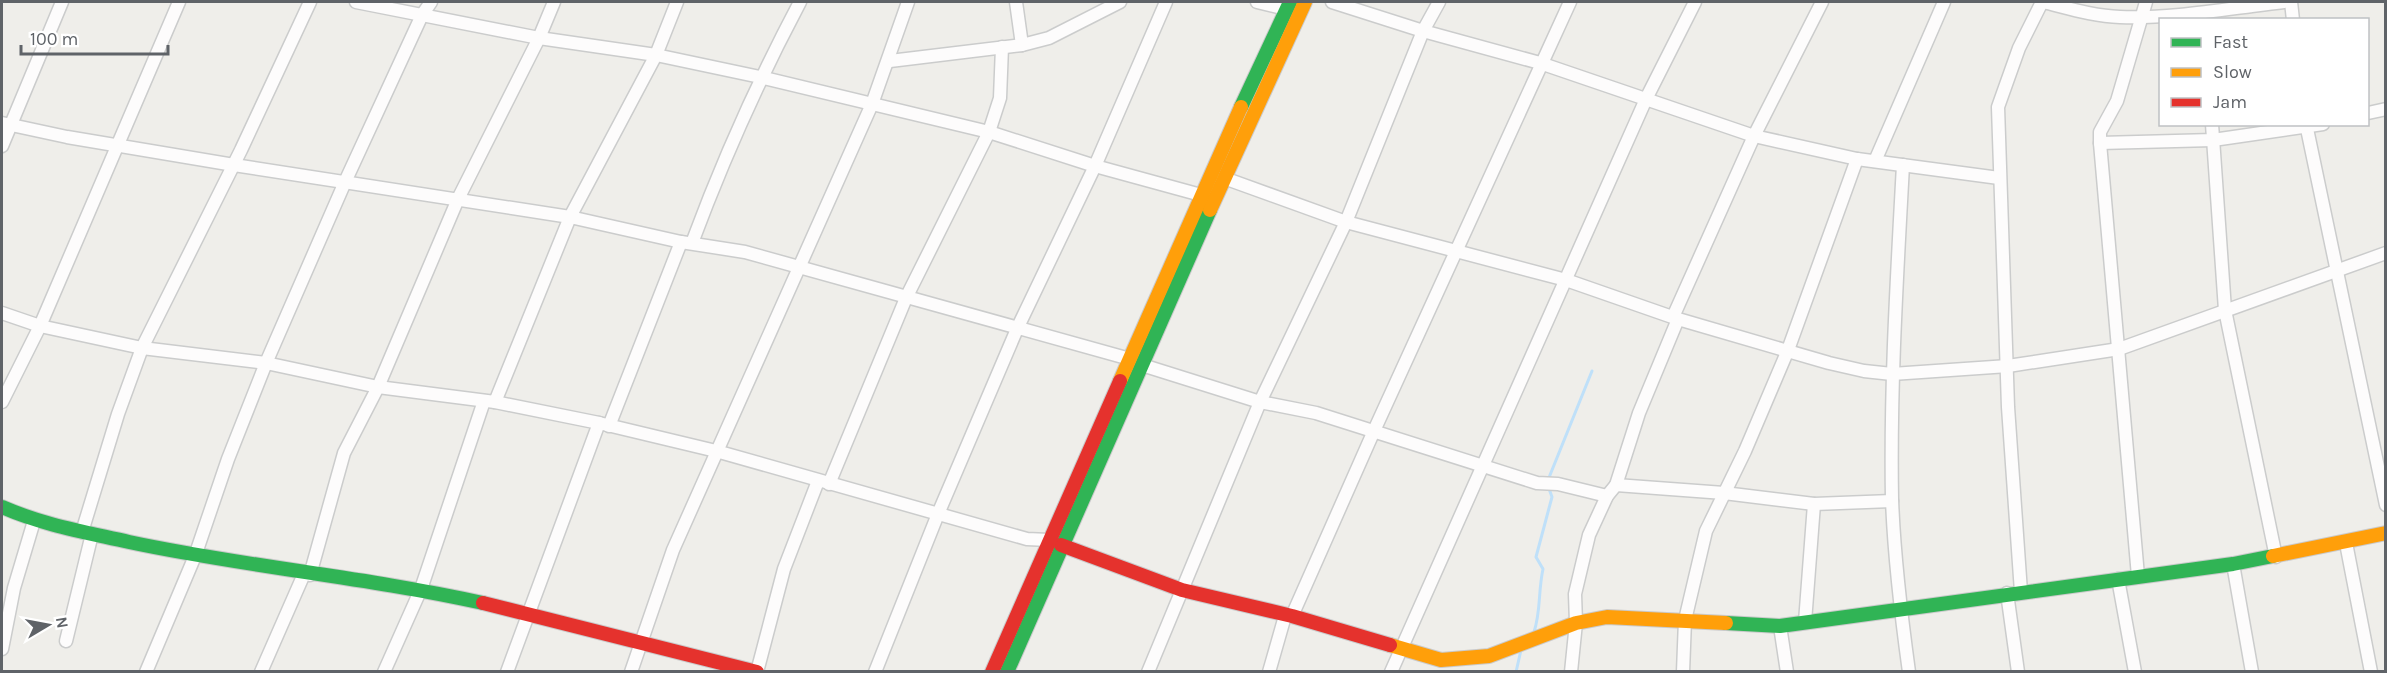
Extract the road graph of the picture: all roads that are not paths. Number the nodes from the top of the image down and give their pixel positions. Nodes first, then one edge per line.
1 (62, 2) edge
2 (179, 2) edge
3 (310, 2) edge
4 (356, 2) edge
5 (431, 2) edge
6 (554, 2) edge
7 (677, 2) edge
8 (800, 2) edge
9 (908, 2) edge
10 (1016, 2) edge
11 (1120, 2) edge
12 (1166, 2) edge
13 (1257, 2) edge
14 (1305, 2) edge
15 (1332, 2) edge
16 (1439, 2) edge
17 (1570, 2) edge
18 (1695, 2) edge
19 (1822, 2) edge
20 (1944, 2) edge
21 (2043, 2) edge
22 (2146, 2) edge
23 (2284, 2) edge
24 (2291, 2) edge
25 (1106, 5) edge
26 (1288, 5) edge
27 (2223, 5) edge
28 (422, 15) junction
29 (2206, 15) edge
30 (2143, 17) junction
31 (2294, 18) edge
32 (1423, 31) junction
33 (539, 38) junction
34 (1022, 45) junction
35 (1002, 47) junction
36 (656, 55) junction
37 (890, 61) junction
38 (1540, 63) junction
39 (760, 77) junction
40 (1646, 99) junction
41 (873, 104) junction
42 (2385, 109) edge
43 (2369, 113) edge
44 (6, 125) edge
45 (2212, 126) edge
46 (2307, 127) edge
47 (989, 132) junction
48 (1754, 136) junction
49 (2213, 140) junction
50 (2100, 142) junction
51 (2, 146) edge
52 (117, 146) junction
53 (1857, 159) junction
54 (1875, 161) junction
55 (234, 165) junction
56 (1903, 165) junction
57 (1095, 166) junction
58 (1224, 178) junction
59 (1999, 178) junction
60 (345, 182) junction
61 (1201, 195) junction
62 (458, 199) junction
63 (570, 217) junction
64 (1346, 222) junction
65 (687, 243) junction
66 (1458, 250) junction
67 (2385, 253) edge
68 (799, 265) junction
69 (2336, 270) junction
70 (1566, 280) junction
71 (906, 298) junction
72 (2225, 310) junction
73 (2, 313) edge
74 (1675, 318) junction
75 (40, 327) junction
76 (1017, 329) junction
77 (142, 348) junction
78 (2119, 349) junction
79 (1788, 350) junction
80 (1136, 362) junction
81 (266, 363) junction
82 (2008, 366) junction
83 (1892, 374) junction
84 (378, 387) junction
85 (2, 402) edge
86 (489, 402) junction
87 (1260, 402) junction
88 (604, 425) junction
89 (1373, 433) junction
90 (716, 451) junction
91 (1485, 466) junction
92 (823, 482) junction
93 (1616, 485) junction
94 (1724, 493) junction
95 (1607, 496) junction
96 (1892, 501) junction
97 (1814, 504) junction
98 (2385, 505) edge
99 (2, 507) edge
100 (938, 514) junction
101 (34, 521) junction
102 (87, 533) junction
103 (2385, 533) edge
104 (1055, 542) junction
105 (2346, 543) junction
106 (195, 556) junction
107 (2276, 557) junction
108 (2233, 564) junction
109 (307, 574) junction
110 (2138, 576) junction
111 (2118, 579) junction
112 (421, 589) junction
113 (1182, 590) junction
114 (2021, 592) junction
115 (2007, 593) junction
116 (1900, 608) junction
117 (530, 613) junction
118 (1288, 616) junction
119 (1685, 620) junction
120 (1804, 622) junction
121 (1576, 623) junction
122 (1780, 626) junction
123 (66, 640) dead end
124 (642, 641) junction
125 (2, 649) edge
126 (1400, 650) junction
127 (146, 672) edge
128 (261, 672) edge
129 (384, 672) edge
130 (507, 672) edge
131 (631, 672) edge
132 (757, 672) edge
133 (875, 672) edge
134 (992, 672) edge
135 (1007, 672) edge
136 (1148, 672) edge
137 (1269, 672) edge
138 (1391, 672) edge
139 (1571, 672) edge
140 (1683, 672) edge
141 (1787, 672) edge
142 (1909, 672) edge
143 (2018, 672) edge
144 (2135, 672) edge
145 (2252, 672) edge
146 (2371, 672) edge

1 - 44 street
2 - 52 street
3 - 55 street
4 - 28 street
5 - 28 street
6 - 33 street
7 - 36 street
8 - 39 street
9 - 37 street
10 - 34 street
11 - 25 street
12 - 57 street
13 - 26 street
14 - 58 street
15 - 32 street
16 - 32 street
17 - 38 street
18 - 40 street
19 - 48 street
20 - 54 street
21 - 30 street
21 - 59 street
22 - 30 street
23 - 27 street
24 - 31 street
25 - 34 street
26 - 61 street
27 - 29 street
28 - 33 street
28 - 60 street
29 - 30 street
30 - 50 street
32 - 38 street
32 - 64 street
33 - 36 street
33 - 62 street
34 - 35 street
35 - 37 street
35 - 47 street
36 - 39 street
36 - 63 street
37 - 41 street
38 - 40 street
38 - 66 street
39 - 41 street
39 - 65 street
40 - 48 street
40 - 70 street
41 - 47 street
41 - 68 street
42 - 43 street
44 - 51 street
44 - 52 street
45 - 49 street
46 - 49 street
46 - 69 street
47 - 57 street
47 - 71 street
48 - 53 street
48 - 74 street
49 - 50 street
49 - 72 street
50 - 78 street
52 - 55 street
52 - 75 street
53 - 54 street
53 - 79 street
54 - 56 street
55 - 60 street
55 - 77 street
56 - 59 street
56 - 83 street
57 - 61 street
57 - 76 street
58 - 64 street
58 - 80 street
59 - 82 street
60 - 62 street
60 - 81 street
61 - 80 street
62 - 63 street
62 - 84 street
63 - 65 street
63 - 86 street
64 - 66 street
64 - 87 street
65 - 68 street
65 - 88 street
66 - 70 street
66 - 89 street
67 - 69 street
68 - 71 street
68 - 90 street
69 - 72 street
69 - 98 street
70 - 74 street
70 - 91 street
71 - 76 street
71 - 92 street
72 - 78 street
72 - 107 street
73 - 75 street
74 - 79 street
74 - 93 street
75 - 77 street
75 - 85 street
76 - 80 street
76 - 100 street
77 - 81 street
77 - 102 street
78 - 82 street
78 - 110 street
79 - 83 street
79 - 94 street
80 - 87 street
80 - 104 street
81 - 84 street
81 - 106 street
82 - 83 street
82 - 114 street
83 - 96 street
84 - 86 street
84 - 109 street
86 - 88 street
86 - 112 street
87 - 89 street
87 - 113 street
88 - 90 street
88 - 117 street
89 - 91 street
89 - 118 street
90 - 92 street
90 - 124 street
91 - 95 street
91 - 126 street
92 - 100 street
92 - 132 street
93 - 94 street
93 - 95 street
94 - 97 street
94 - 119 street
95 - 121 street
96 - 97 street
96 - 116 street
97 - 120 street
99 - 101 street
100 - 104 street
100 - 133 street
101 - 102 street
101 - 125 street
102 - 106 street
102 - 123 street
103 - 105 street
104 - 113 street
104 - 134 street
104 - 135 street
105 - 107 street
105 - 146 street
106 - 109 street
106 - 127 street
107 - 108 street
108 - 110 street
108 - 145 street
109 - 112 street
109 - 128 street
110 - 111 street
111 - 114 street
111 - 144 street
112 - 117 street
112 - 129 street
113 - 118 street
113 - 136 street
114 - 115 street
115 - 116 street
115 - 143 street
116 - 120 street
116 - 142 street
117 - 124 street
117 - 130 street
118 - 126 street
118 - 137 street
119 - 121 street
119 - 122 street
119 - 140 street
120 - 122 street
121 - 126 street
121 - 139 street
122 - 141 street
124 - 131 street
124 - 132 street
126 - 138 street

